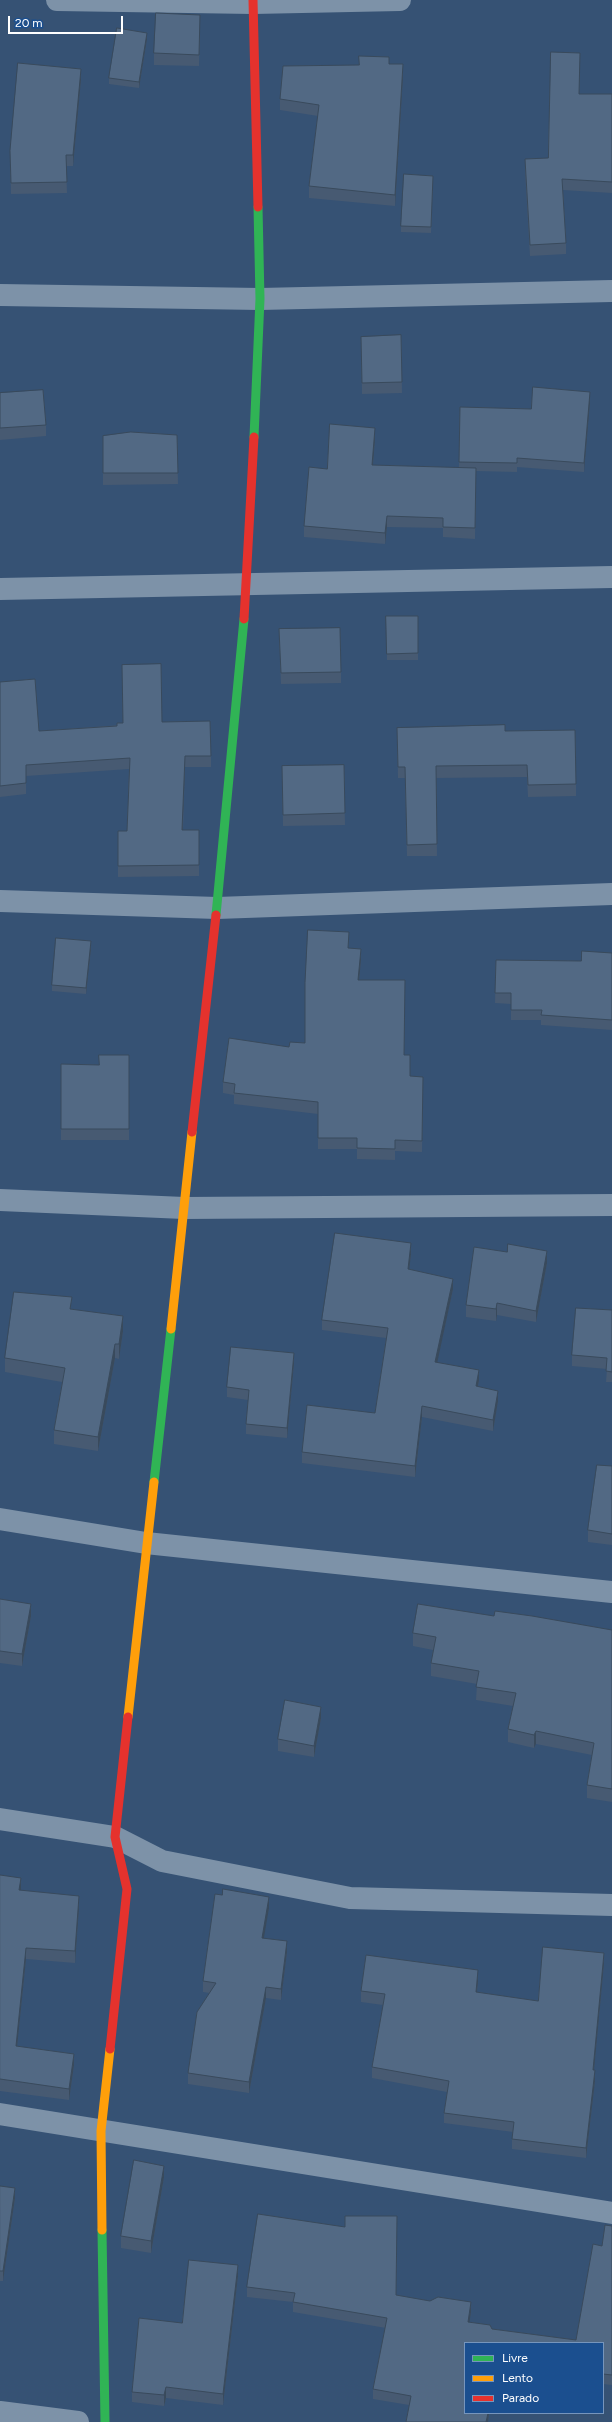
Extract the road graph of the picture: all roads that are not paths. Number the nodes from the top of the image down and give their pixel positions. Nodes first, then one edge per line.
1 (57, 0) edge
2 (400, 0) edge
3 (253, 1) edge
4 (612, 291) edge
5 (0, 295) edge
6 (260, 299) junction
7 (612, 577) edge
8 (247, 583) junction
9 (0, 589) edge
10 (612, 894) edge
11 (0, 901) edge
12 (217, 908) junction
13 (0, 1200) edge
14 (612, 1205) edge
15 (184, 1208) junction
16 (0, 1519) edge
17 (146, 1543) junction
18 (612, 1592) edge
19 (0, 1819) edge
20 (115, 1837) junction
21 (612, 1905) edge
22 (0, 2114) edge
23 (101, 2130) junction
24 (612, 2213) edge
25 (0, 2412) edge
26 (78, 2422) edge
27 (105, 2422) edge

1 - 3 street
2 - 3 street
3 - 6 street
4 - 6 street
5 - 6 street
6 - 8 street
7 - 8 street
8 - 9 street
8 - 12 street
10 - 12 street
11 - 12 street
12 - 15 street
13 - 15 street
14 - 15 street
15 - 17 street
16 - 17 street
17 - 18 street
17 - 20 street
19 - 20 street
20 - 21 street
20 - 23 street
22 - 23 street
23 - 24 street
23 - 27 street
25 - 26 street

